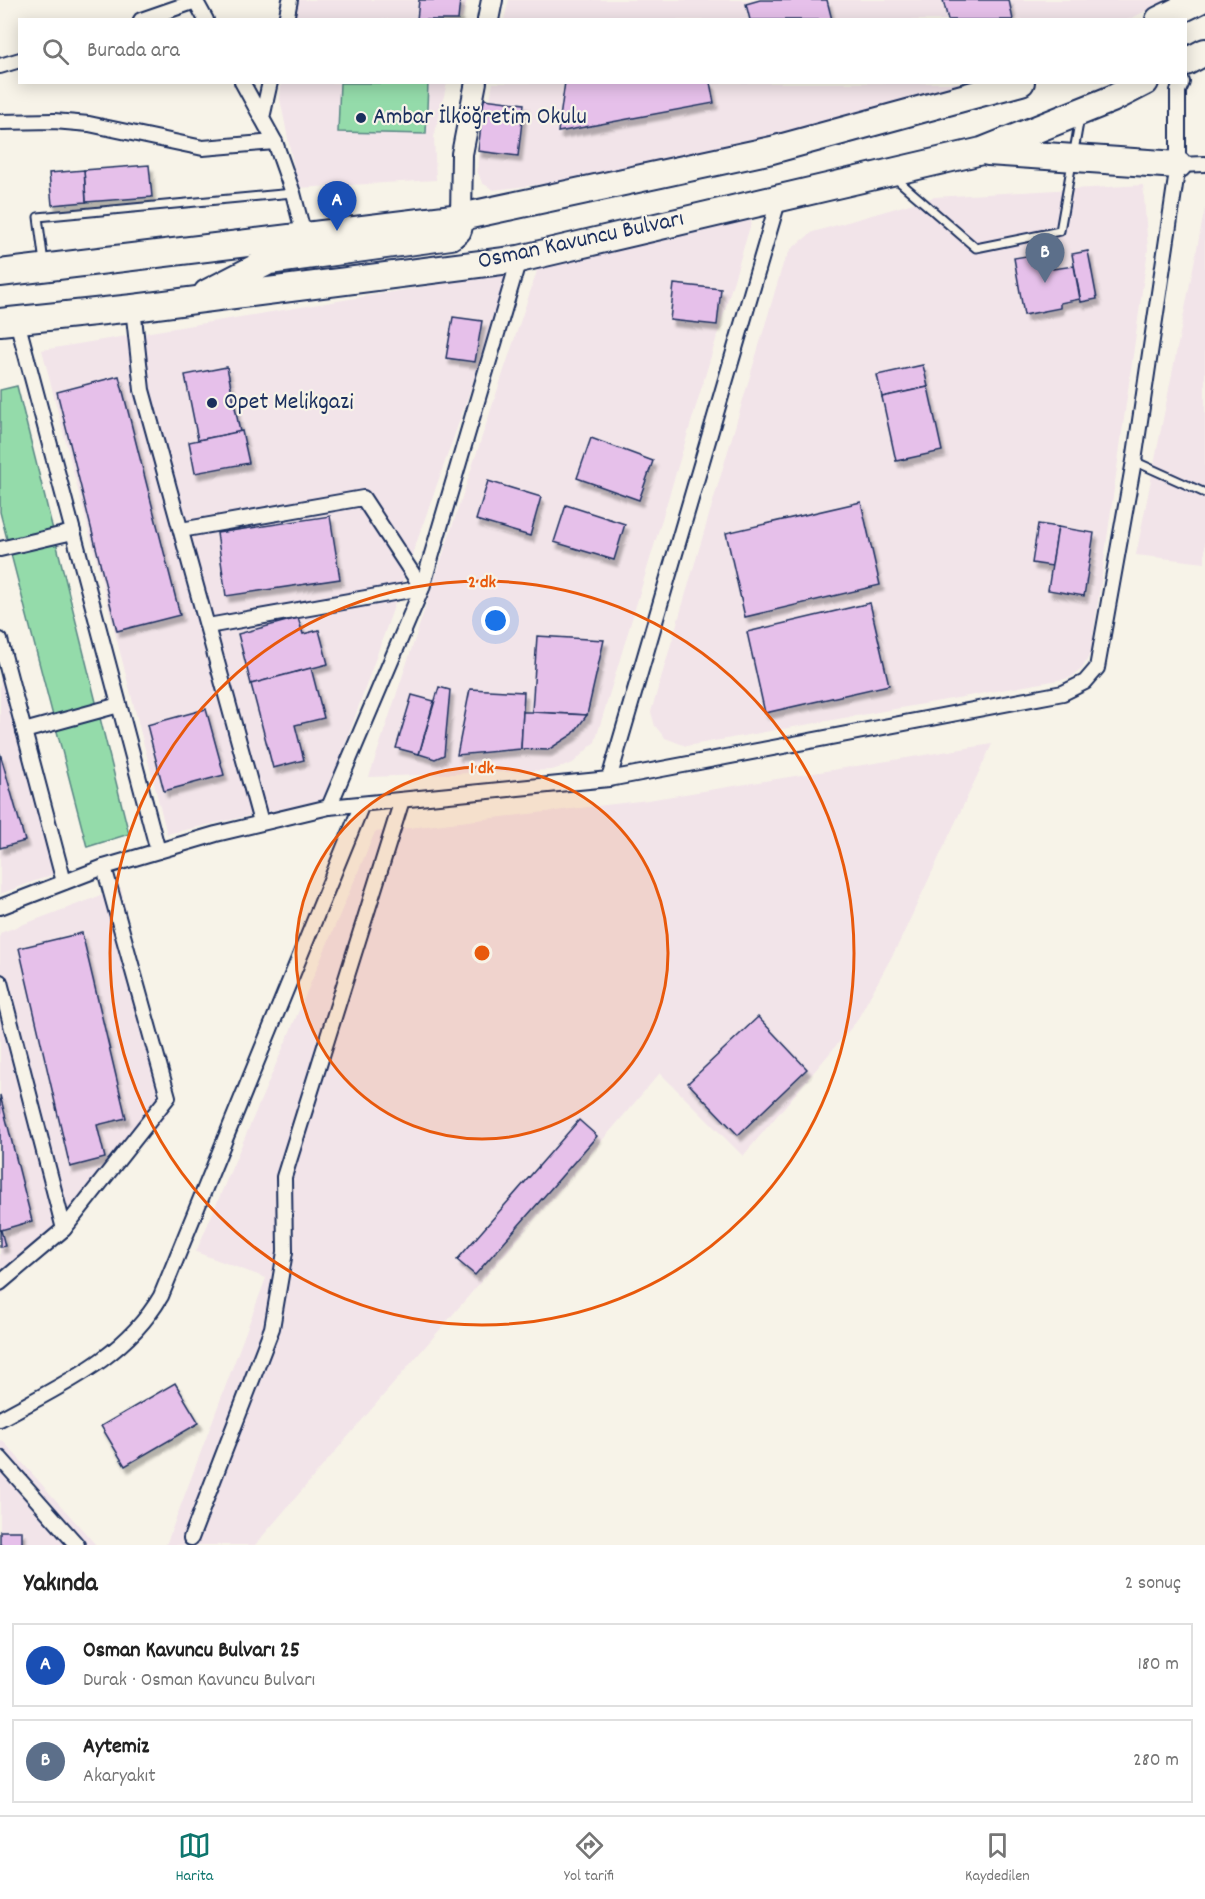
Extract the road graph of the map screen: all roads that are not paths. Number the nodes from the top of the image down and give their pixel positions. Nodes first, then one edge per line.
1 (290, 0) edge
2 (492, 0) edge
3 (1200, 0) edge
4 (196, 1) edge
5 (147, 18) edge
6 (205, 18) edge
7 (286, 18) edge
8 (488, 18) edge
9 (1163, 18) edge
10 (18, 61) edge
11 (0, 66) edge
12 (243, 84) edge
13 (270, 84) edge
14 (476, 84) edge
15 (1014, 84) edge
16 (1141, 84) edge
17 (1181, 84) edge
18 (1080, 112) junction
19 (262, 118) junction
20 (0, 122) edge
21 (275, 142) junction
22 (982, 151) junction
23 (1075, 158) junction
24 (1205, 164) edge
25 (1178, 165) junction
26 (890, 172) junction
27 (293, 193) junction
28 (780, 198) junction
29 (461, 218) junction
30 (304, 235) junction
31 (519, 259) junction
32 (44, 267) junction
33 (0, 273) edge
34 (194, 301) junction
35 (133, 308) junction
36 (9, 322) edge
37 (1134, 460) junction
38 (1205, 493) edge
39 (181, 530) junction
40 (73, 532) junction
41 (0, 549) edge
42 (422, 588) junction
43 (208, 626) junction
44 (0, 640) edge
45 (119, 705) junction
46 (24, 731) junction
47 (609, 779) junction
48 (402, 800) junction
49 (362, 804) junction
50 (329, 807) junction
51 (261, 822) junction
52 (158, 851) junction
53 (104, 867) junction
54 (64, 882) junction
55 (0, 907) edge
56 (0, 982) edge
57 (64, 1229) junction
58 (0, 1283) edge
59 (0, 1419) edge
60 (0, 1458) edge
61 (191, 1538) dead end
62 (77, 1545) edge

1 - 7 street
2 - 8 street
3 - 9 highway
4 - 5 street
4 - 6 street
10 - 11 street
12 - 19 street
13 - 19 street
14 - 29 street
15 - 29 highway, Osman Kavuncu Bulvarı
16 - 18 highway, Osman Kavuncu Bulvarı
17 - 25 street
18 - 22 highway, Osman Kavuncu Bulvarı
18 - 23 lane
19 - 21 street
20 - 21 street
21 - 27 street
22 - 23 highway
22 - 26 highway, Osman Kavuncu Bulvarı
23 - 25 highway
23 - 26 lane
24 - 25 street
25 - 37 street
26 - 28 highway, Osman Kavuncu Bulvarı
27 - 30 street
27 - 32 lane
28 - 31 highway, Osman Kavuncu Bulvarı
28 - 47 street
29 - 30 highway, Osman Kavuncu Bulvarı
29 - 34 highway
30 - 32 highway, Osman Kavuncu Bulvarı
31 - 34 highway, Osman Kavuncu Bulvarı
31 - 42 street
32 - 33 highway, Osman Kavuncu Bulvarı
34 - 35 highway, Osman Kavuncu Bulvarı
35 - 36 highway, Osman Kavuncu Bulvarı
35 - 39 street
36 - 40 street
37 - 38 lane
37 - 47 street
39 - 42 street
39 - 43 street
40 - 41 street
40 - 45 street
42 - 43 street
42 - 50 street
43 - 51 street
44 - 46 street
45 - 46 street
45 - 52 street
46 - 54 street
47 - 48 street
48 - 49 street
48 - 61 street
49 - 50 street
49 - 59 street
50 - 51 street
51 - 52 street
52 - 53 street
53 - 54 street
53 - 57 street
54 - 55 street
56 - 57 street
57 - 58 street
60 - 62 street

